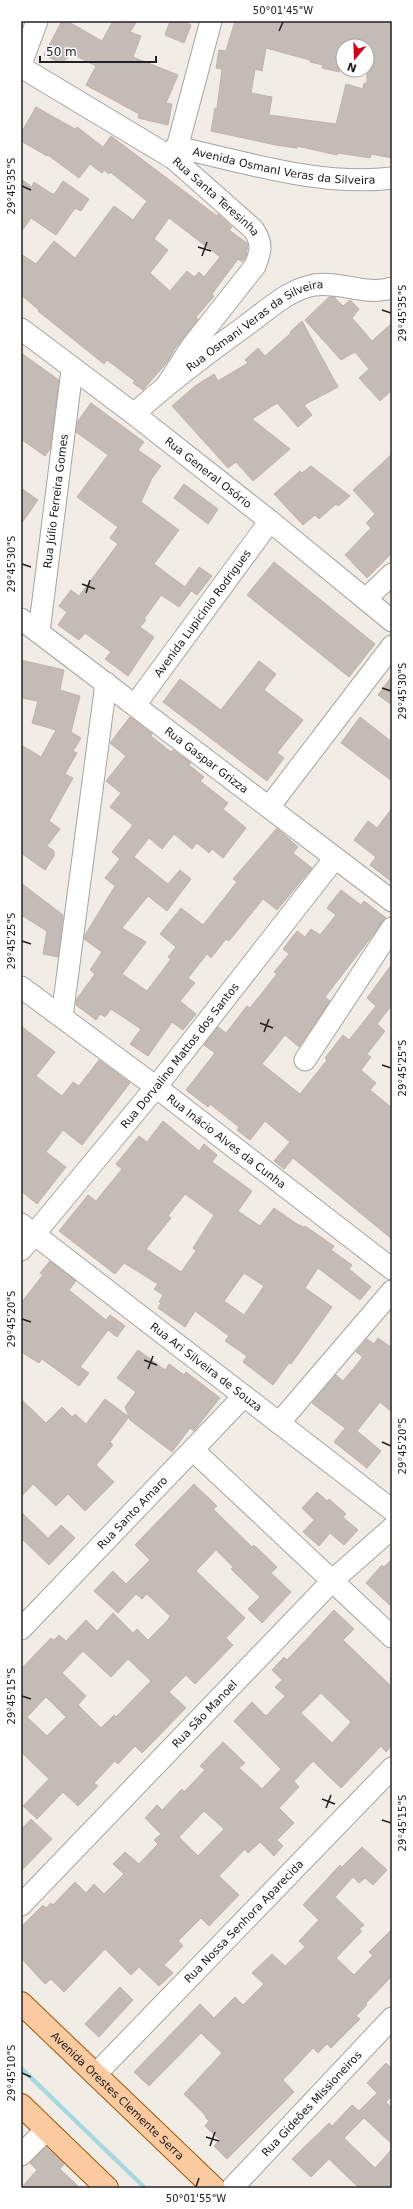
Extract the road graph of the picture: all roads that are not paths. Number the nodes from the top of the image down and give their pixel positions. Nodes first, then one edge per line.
1 (37, 21) edge
2 (211, 21) edge
3 (21, 66) edge
4 (175, 153) junction
5 (392, 178) edge
6 (392, 288) edge
7 (21, 329) edge
8 (72, 370) junction
9 (168, 383) junction
10 (134, 414) junction
11 (270, 521) junction
12 (392, 574) edge
13 (366, 599) junction
14 (21, 618) edge
15 (392, 621) edge
16 (39, 632) junction
17 (392, 646) edge
18 (106, 683) junction
19 (135, 705) junction
20 (269, 807) junction
21 (335, 858) junction
22 (392, 901) edge
23 (392, 928) edge
24 (21, 987) edge
25 (62, 1017) junction
26 (305, 1060) dead end
27 (156, 1087) junction
28 (28, 1229) edge
29 (21, 1250) edge
30 (392, 1269) edge
31 (392, 1291) edge
32 (244, 1396) junction
33 (279, 1423) junction
34 (193, 1450) junction
35 (392, 1510) edge
36 (392, 1528) edge
37 (333, 1580) junction
38 (21, 1629) edge
39 (392, 1637) edge
40 (392, 1768) edge
41 (21, 1905) edge
42 (21, 2003) edge
43 (392, 2018) edge
44 (95, 2075) junction
45 (21, 2105) edge
46 (46, 2130) junction
47 (21, 2155) edge
48 (107, 2188) edge
49 (214, 2188) edge
50 (232, 2188) edge

1 - 3 street
2 - 4 street
3 - 4 street, Rua Santa Teresinha
4 - 5 street, Avenida OsmanI Veras da Silveira
4 - 9 street, Rua Santa Teresinha
6 - 9 street, Rua Osmani Veras da Silveira
7 - 8 street, Rua General Osório
8 - 10 street, Rua General Osório
8 - 16 street, Rua Júlio Ferreira Gomes
9 - 10 street, Rua Osmani Veras da Silveira
10 - 11 street, Rua General Osório
11 - 13 street, Rua General Osório
11 - 19 street, Avenida Lupicinio Rodrigues
12 - 13 street
13 - 15 street, Rua General Osório
14 - 16 street, Rua Gaspar Grizza
16 - 18 street, Rua Gaspar Grizza
17 - 20 street
18 - 19 street, Rua Gaspar Grizza
18 - 25 street
19 - 20 street, Rua Gaspar Grizza
20 - 21 street, Rua Gaspar Grizza
21 - 22 street, Rua Gaspar Grizza
21 - 27 street, Rua Dorvalino Mattos dos Santos
23 - 26 street
24 - 25 street, Rua Inácio Alves da Cunha
25 - 27 street, Rua Inácio Alves da Cunha
27 - 28 street, Rua Dorvalino Mattos dos Santos
27 - 30 street, Rua Inácio Alves da Cunha
28 - 29 street, Rua Dorvalino Mattos dos Santos
28 - 32 street, Rua Ari Silveira de Souza
31 - 33 street
32 - 33 street, Rua Ari Silveira de Souza
32 - 34 street, Rua Santo Amaro
33 - 35 street, Rua Ari Silveira de Souza
34 - 37 street
34 - 38 street, Rua Santo Amaro
36 - 37 street, Rua São Manoel
37 - 39 street
37 - 41 street, Rua São Manoel
40 - 44 street, Rua Nossa Senhora Aparecida
42 - 44 main road, Avenida Orestes Clemente Serra
43 - 50 street, Rua Gideões Missioneiros
44 - 49 main road, Avenida Orestes Clemente Serra
45 - 46 main road
46 - 47 street
46 - 48 main road

